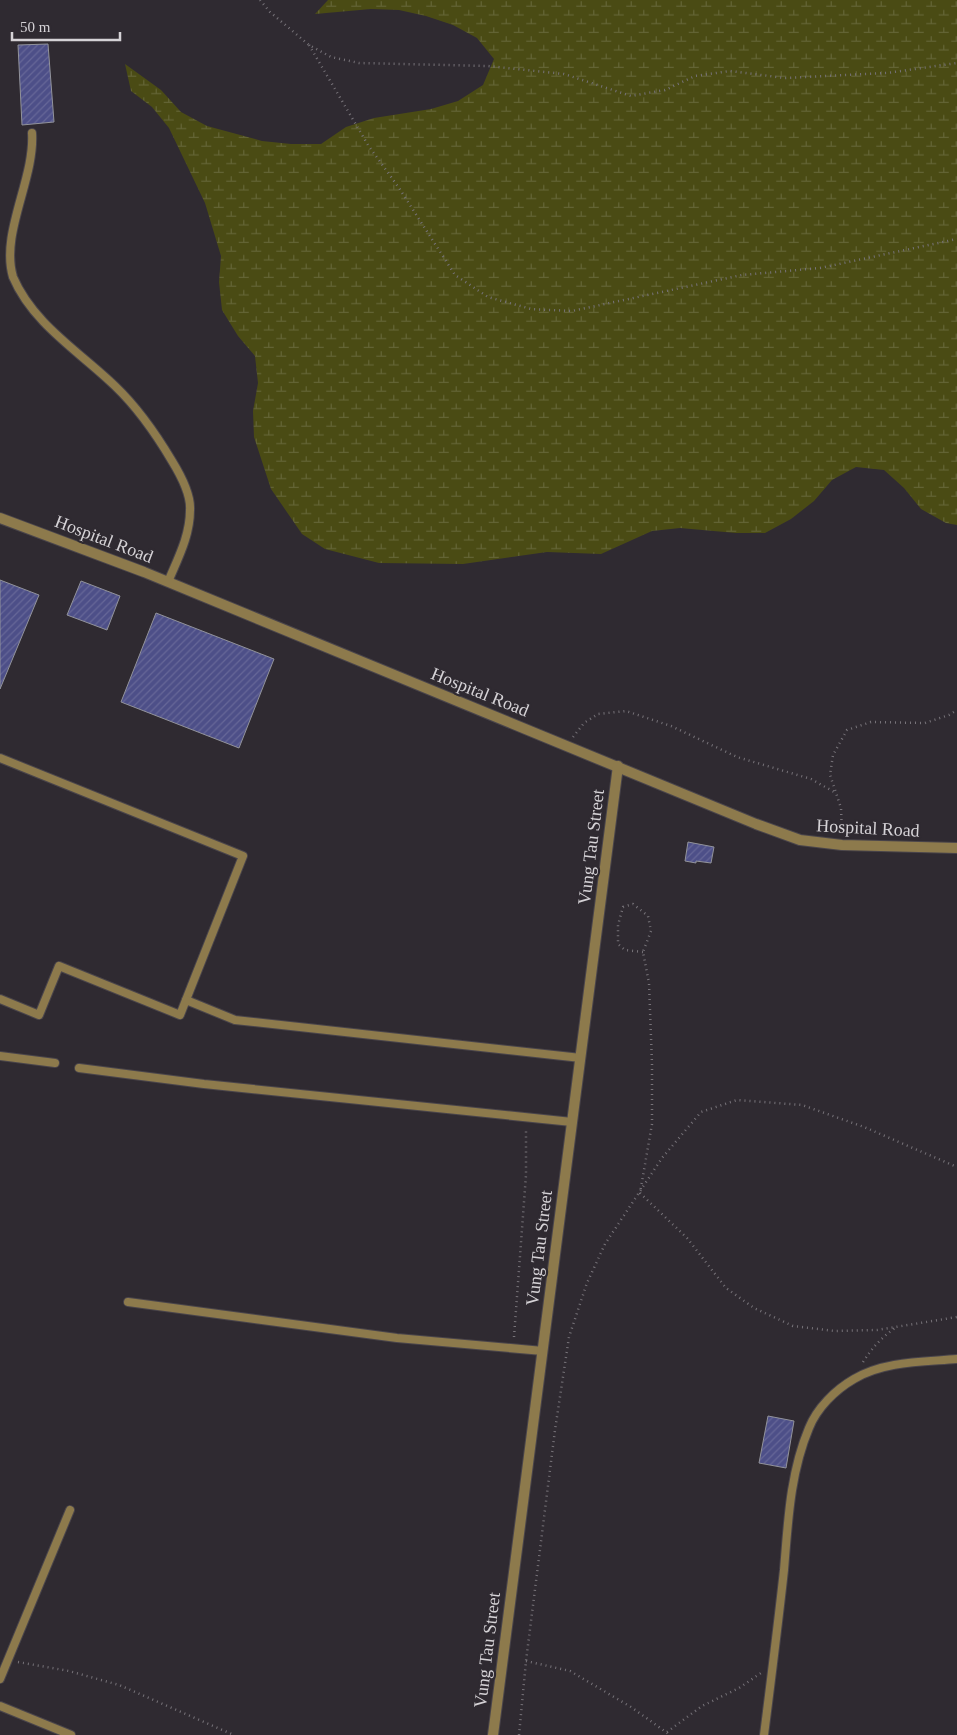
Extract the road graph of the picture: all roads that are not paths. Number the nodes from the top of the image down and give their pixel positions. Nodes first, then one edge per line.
1 (32, 133) dead end
2 (0, 518) edge
3 (168, 582) junction
4 (0, 758) edge
5 (618, 766) junction
6 (957, 848) edge
7 (0, 999) edge
8 (186, 1000) junction
9 (0, 1056) edge
10 (580, 1058) junction
11 (55, 1063) dead end
12 (78, 1068) dead end
13 (572, 1122) junction
14 (128, 1302) dead end
15 (542, 1352) junction
16 (957, 1359) edge
17 (70, 1510) dead end
18 (2, 1669) edge
19 (0, 1679) edge
20 (0, 1706) edge
21 (70, 1735) edge
22 (493, 1735) edge
23 (764, 1735) edge

1 - 3 lane
2 - 3 street, Hospital Road
3 - 5 street, Hospital Road
4 - 8 lane
5 - 6 street, Hospital Road
5 - 10 street, Vung Tau Street
7 - 8 lane
8 - 10 lane
9 - 11 lane
10 - 13 street, Vung Tau Street
12 - 13 lane
13 - 15 street, Vung Tau Street
14 - 15 lane
15 - 22 street, Vung Tau Street
16 - 23 lane
17 - 18 lane
18 - 19 lane
20 - 21 lane

